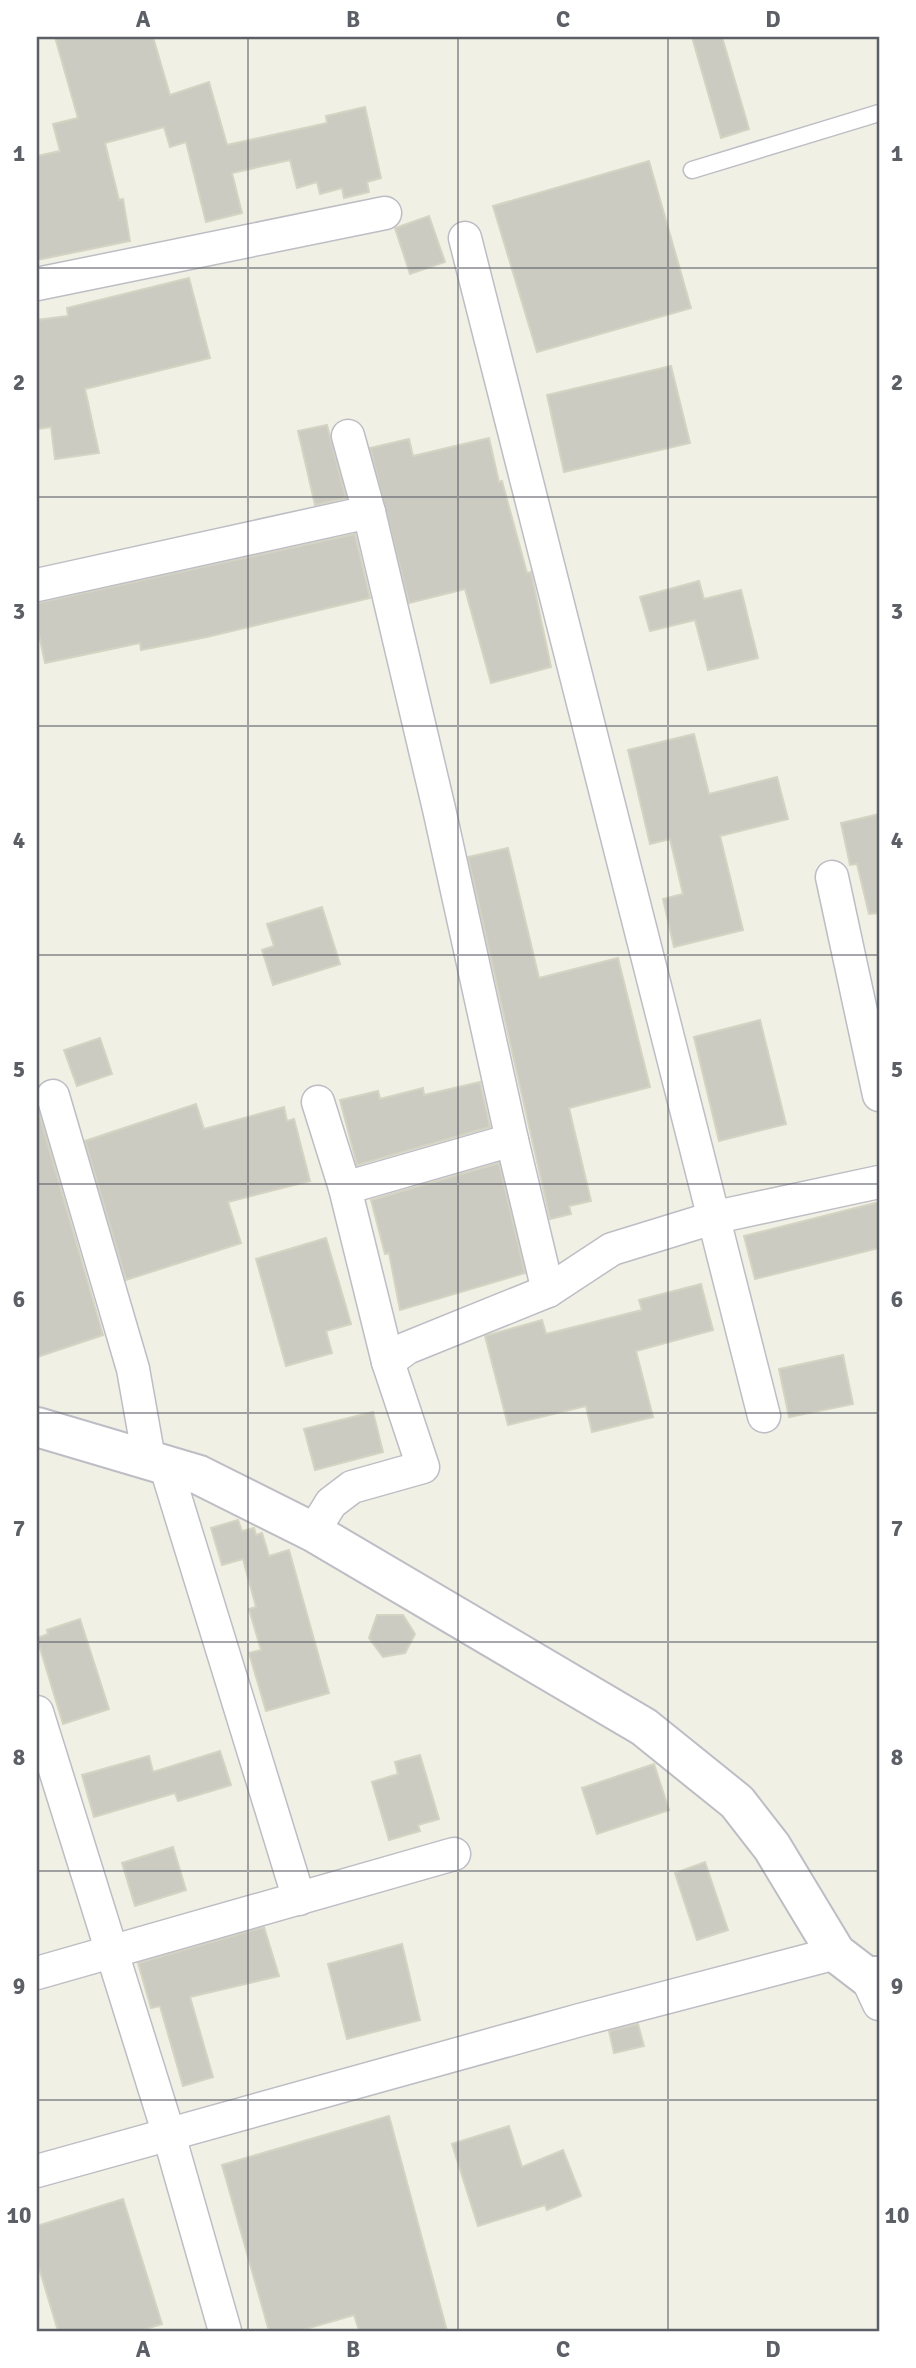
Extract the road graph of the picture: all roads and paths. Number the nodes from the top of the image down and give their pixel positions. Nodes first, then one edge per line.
1 (879, 113) edge
2 (692, 170) dead end
3 (385, 213) dead end
4 (465, 238) dead end
5 (37, 284) edge
6 (348, 436) dead end
7 (369, 512) junction
8 (37, 585) edge
9 (832, 877) dead end
10 (879, 1095) edge
11 (53, 1096) dead end
12 (318, 1102) dead end
13 (512, 1140) junction
14 (879, 1182) edge
15 (345, 1188) junction
16 (716, 1217) junction
17 (548, 1291) junction
18 (388, 1362) junction
19 (764, 1416) dead end
20 (37, 1427) edge
21 (157, 1461) junction
22 (313, 1532) junction
23 (37, 1712) edge
24 (454, 1854) dead end
25 (299, 1899) junction
26 (110, 1952) junction
27 (836, 1952) junction
28 (37, 1973) edge
29 (875, 1985) edge
30 (169, 2135) junction
31 (37, 2171) edge
32 (225, 2331) edge

1 - 2 lane
3 - 5 street
4 - 16 street
6 - 7 street
7 - 8 street
7 - 13 street
9 - 10 street
11 - 21 street
12 - 15 street
13 - 15 street
13 - 17 street
14 - 16 street
15 - 18 street
16 - 17 street
16 - 19 street
17 - 18 street
18 - 22 street
20 - 21 street
21 - 22 street
21 - 25 street
22 - 27 street
23 - 26 street
24 - 25 street
25 - 26 street
26 - 28 street
26 - 30 street
27 - 29 street
27 - 30 street
30 - 31 street
30 - 32 street

